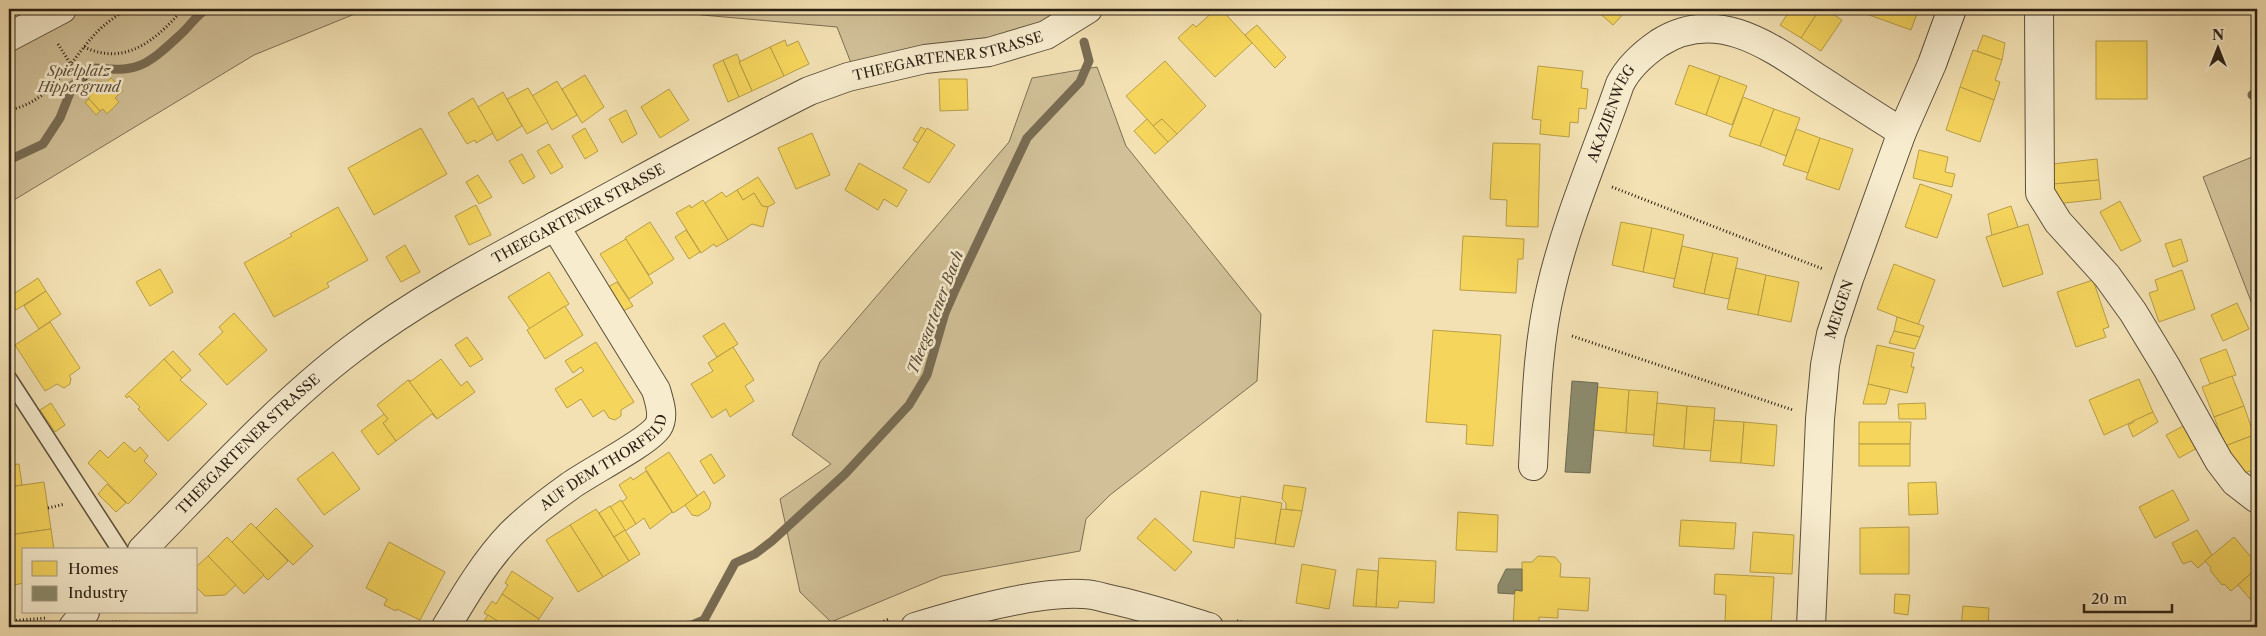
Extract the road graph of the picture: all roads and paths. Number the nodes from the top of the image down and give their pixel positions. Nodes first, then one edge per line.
1 (62, 9) edge
2 (126, 9) edge
3 (183, 9) edge
4 (1088, 9) edge
5 (1952, 9) edge
6 (2039, 9) edge
7 (9, 37) edge
8 (84, 46) junction
9 (71, 65) junction
10 (92, 85) dead end
11 (9, 110) edge
12 (1902, 132) junction
13 (1627, 193) dead end
14 (555, 226) junction
15 (1849, 279) junction
16 (1594, 343) dead end
17 (9, 379) edge
18 (1820, 419) junction
19 (1533, 466) dead end
20 (2257, 499) edge
21 (119, 548) edge
22 (144, 548) edge
23 (79, 620) edge
24 (9, 621) edge
25 (332, 627) edge
26 (446, 627) edge
27 (915, 627) edge
28 (1209, 627) edge
29 (1811, 627) edge

1 - 7 street
2 - 8 path
3 - 8 path
4 - 14 street, THEEGARTENER STRASSE
5 - 12 street, MEIGEN
6 - 20 street
8 - 9 path
9 - 10 path
9 - 11 path
12 - 15 street, MEIGEN
12 - 19 street, AKAZIENWEG
13 - 15 path
14 - 22 street, THEEGARTENER STRASSE
14 - 26 street, AUF DEM THORFELD
15 - 18 street, MEIGEN
16 - 18 path
17 - 21 lane
18 - 29 street, MEIGEN
23 - 24 path
23 - 25 path
27 - 28 street

